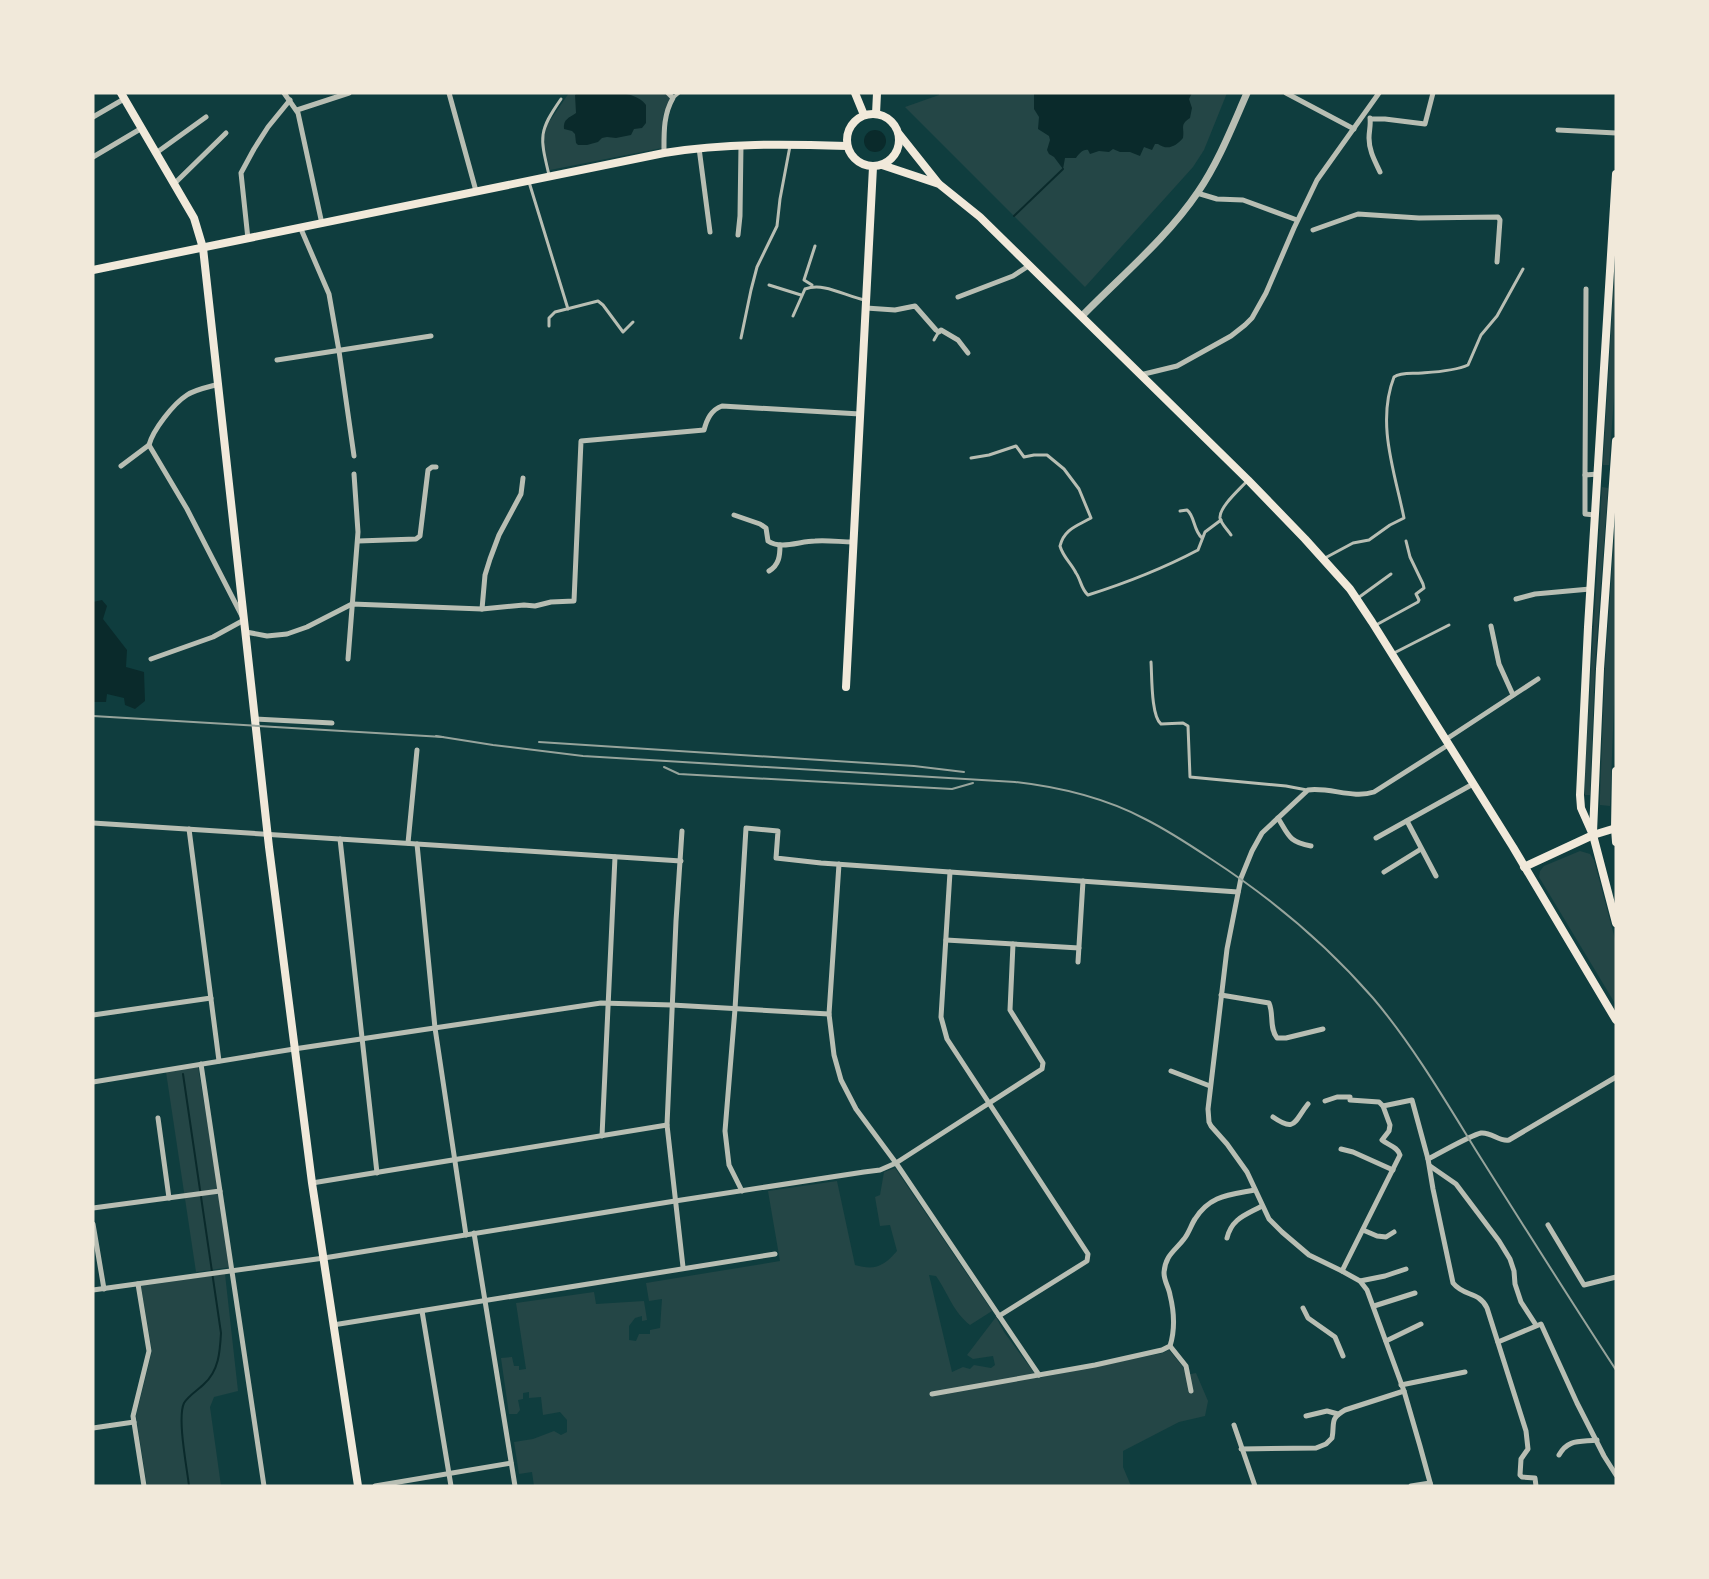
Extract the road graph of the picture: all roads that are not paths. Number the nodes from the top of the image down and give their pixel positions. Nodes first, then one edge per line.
1 (284, 93) edge
2 (349, 93) edge
3 (449, 93) edge
4 (668, 93) edge
5 (679, 93) edge
6 (855, 93) edge
7 (877, 93) edge
8 (1247, 93) edge
9 (1286, 93) edge
10 (1379, 93) edge
11 (1433, 93) edge
12 (123, 96) edge
13 (673, 98) junction
14 (561, 99) dead end
15 (290, 100) junction
16 (297, 110) junction
17 (1366, 112) junction
18 (876, 114) junction
19 (864, 115) junction
20 (93, 117) edge
21 (206, 117) dead end
22 (1371, 119) junction
23 (142, 128) junction
24 (1354, 129) junction
25 (1558, 130) dead end
26 (898, 132) junction
27 (226, 133) dead end
28 (1616, 133) edge
29 (791, 144) junction
30 (741, 145) junction
31 (847, 146) junction
32 (699, 148) junction
33 (156, 153) junction
34 (664, 153) junction
35 (93, 157) edge
36 (877, 166) junction
37 (1380, 172) dead end
38 (1616, 174) edge
39 (549, 175) junction
40 (528, 180) junction
41 (174, 184) junction
42 (939, 184) junction
43 (476, 191) junction
44 (1197, 193) junction
45 (1298, 220) junction
46 (322, 224) junction
47 (301, 229) junction
48 (1314, 230) dead end
49 (710, 232) dead end
50 (738, 235) dead end
51 (248, 239) junction
52 (815, 246) dead end
53 (203, 248) junction
54 (1497, 262) dead end
55 (1030, 265) junction
56 (1523, 269) dead end
57 (93, 270) edge
58 (769, 285) dead end
59 (814, 286) junction
60 (1586, 289) dead end
61 (801, 295) junction
62 (957, 297) dead end
63 (866, 304) junction
64 (568, 309) junction
65 (793, 316) dead end
66 (1082, 316) junction
67 (633, 322) dead end
68 (549, 326) dead end
69 (939, 332) junction
70 (431, 336) dead end
71 (741, 338) dead end
72 (934, 340) dead end
73 (339, 351) junction
74 (968, 352) dead end
75 (277, 360) dead end
76 (1140, 375) junction
77 (219, 384) junction
78 (860, 414) junction
79 (1616, 441) edge
80 (149, 445) junction
81 (354, 456) dead end
82 (970, 458) dead end
83 (122, 466) dead end
84 (436, 467) dead end
85 (354, 474) dead end
86 (1598, 474) junction
87 (1584, 475) junction
88 (1615, 475) edge
89 (523, 478) dead end
90 (1248, 480) junction
91 (1180, 511) dead end
92 (734, 514) dead end
93 (1595, 515) junction
94 (1221, 520) junction
95 (1231, 535) dead end
96 (1202, 537) junction
97 (358, 541) junction
98 (853, 542) junction
99 (1406, 542) dead end
100 (780, 545) junction
101 (1323, 559) junction
102 (769, 571) dead end
103 (1391, 574) dead end
104 (1590, 589) junction
105 (1357, 599) junction
106 (1516, 599) dead end
107 (352, 604) junction
108 (482, 609) junction
109 (244, 620) junction
110 (1449, 625) dead end
111 (1375, 626) junction
112 (1491, 626) dead end
113 (246, 632) junction
114 (1392, 654) junction
115 (151, 659) dead end
116 (348, 659) dead end
117 (1151, 662) dead end
118 (1538, 679) dead end
119 (846, 687) dead end
120 (1514, 696) junction
121 (255, 719) junction
122 (332, 723) dead end
123 (1446, 743) junction
124 (417, 750) dead end
125 (1616, 771) edge
126 (1473, 784) junction
127 (1308, 790) junction
128 (1278, 818) junction
129 (1407, 821) junction
130 (93, 823) edge
131 (1615, 828) edge
132 (189, 829) junction
133 (682, 831) dead end
134 (267, 834) junction
135 (1593, 835) junction
136 (1376, 838) dead end
137 (340, 839) junction
138 (1616, 842) edge
139 (408, 843) junction
140 (417, 844) junction
141 (1311, 846) dead end
142 (1421, 849) junction
143 (615, 857) junction
144 (681, 861) junction
145 (839, 864) junction
146 (1524, 867) junction
147 (950, 872) junction
148 (1384, 872) dead end
149 (1436, 876) dead end
150 (1083, 881) junction
151 (1238, 892) junction
152 (1616, 923) edge
153 (946, 940) junction
154 (1013, 944) junction
155 (1079, 948) junction
156 (1078, 962) dead end
157 (1221, 995) junction
158 (211, 998) junction
159 (608, 1003) junction
160 (672, 1005) junction
161 (735, 1009) junction
162 (829, 1014) junction
163 (93, 1015) edge
164 (1616, 1020) edge
165 (435, 1028) junction
166 (1323, 1029) dead end
167 (362, 1039) junction
168 (294, 1049) junction
169 (219, 1061) junction
170 (201, 1064) junction
171 (1171, 1071) dead end
172 (1616, 1077) edge
173 (93, 1082) edge
174 (1209, 1086) junction
175 (1325, 1101) dead end
176 (989, 1103) junction
177 (1308, 1104) dead end
178 (1383, 1106) junction
179 (1273, 1117) dead end
180 (158, 1118) dead end
181 (667, 1125) junction
182 (602, 1136) junction
183 (1341, 1149) dead end
184 (1428, 1159) junction
185 (454, 1160) junction
186 (896, 1163) junction
187 (1430, 1166) junction
188 (1393, 1170) junction
189 (376, 1173) junction
190 (312, 1183) junction
191 (1255, 1190) junction
192 (220, 1191) junction
193 (742, 1191) junction
194 (169, 1198) junction
195 (675, 1201) junction
196 (1262, 1206) junction
197 (93, 1208) edge
198 (93, 1224) edge
199 (1548, 1225) dead end
200 (1363, 1230) junction
201 (1394, 1232) dead end
202 (474, 1233) junction
203 (466, 1235) junction
204 (1227, 1238) dead end
205 (775, 1254) dead end
206 (324, 1258) junction
207 (683, 1267) junction
208 (1406, 1269) dead end
209 (232, 1270) junction
210 (1342, 1271) junction
211 (1616, 1277) edge
212 (1360, 1281) junction
213 (138, 1284) junction
214 (104, 1289) junction
215 (93, 1290) edge
216 (1415, 1293) dead end
217 (485, 1300) junction
218 (1374, 1306) junction
219 (1303, 1308) dead end
220 (422, 1311) junction
221 (999, 1316) junction
222 (1420, 1324) dead end
223 (333, 1325) junction
224 (1536, 1325) junction
225 (1386, 1341) junction
226 (1498, 1342) junction
227 (1170, 1346) junction
228 (1343, 1356) dead end
229 (1465, 1372) dead end
230 (1039, 1375) junction
231 (1402, 1388) junction
232 (1191, 1391) dead end
233 (932, 1394) dead end
234 (1338, 1414) junction
235 (1305, 1416) dead end
236 (134, 1422) junction
237 (1234, 1425) dead end
238 (93, 1428) edge
239 (1597, 1440) junction
240 (1241, 1449) junction
241 (1559, 1455) dead end
242 (511, 1463) junction
243 (449, 1474) junction
244 (1616, 1475) edge
245 (1430, 1484) edge
246 (144, 1486) edge
247 (264, 1486) edge
248 (358, 1486) edge
249 (375, 1486) edge
250 (451, 1486) edge
251 (515, 1486) edge
252 (1255, 1486) edge
253 (1411, 1486) edge
254 (1536, 1486) edge

1 - 15 street
2 - 16 street
3 - 43 street
4 - 13 street
5 - 13 lane
6 - 19 main road
7 - 18 main road
8 - 44 street
9 - 24 street
10 - 17 street
11 - 22 street
12 - 20 street
12 - 23 main road
13 - 34 street
14 - 39 lane
15 - 16 street
15 - 51 street
16 - 46 street
17 - 22 street
17 - 24 street
18 - 19 main road
18 - 26 main road
19 - 31 main road
21 - 33 street
22 - 37 street
23 - 33 main road
23 - 35 street
24 - 45 street
25 - 28 street
26 - 36 main road
26 - 42 main road
27 - 41 street
29 - 30 main road
29 - 31 main road
29 - 71 lane
30 - 32 main road
30 - 50 street
31 - 36 main road
32 - 34 main road
32 - 49 street
33 - 41 main road
34 - 39 main road
36 - 42 main road
36 - 63 main road
38 - 86 main road
39 - 40 main road
40 - 43 main road
40 - 64 lane
41 - 53 main road
42 - 55 main road
43 - 46 main road
44 - 45 street
44 - 66 street
45 - 76 street
46 - 47 main road
47 - 51 main road
47 - 73 street
48 - 54 street
51 - 53 main road
52 - 59 lane
53 - 57 main road
53 - 77 main road
55 - 62 street
55 - 66 main road
56 - 101 lane
58 - 61 lane
59 - 61 lane
59 - 63 lane
60 - 87 street
61 - 65 lane
63 - 69 street
63 - 78 main road
64 - 67 lane
64 - 68 lane
66 - 76 main road
69 - 72 lane
69 - 74 street
70 - 73 street
73 - 75 street
73 - 81 street
76 - 90 main road
77 - 80 street
77 - 109 main road
78 - 98 main road
78 - 108 street
79 - 88 main road
80 - 83 street
80 - 109 street
82 - 96 lane
84 - 97 street
85 - 97 street
86 - 87 street
86 - 88 main road
86 - 93 main road
87 - 93 street
88 - 135 main road
89 - 108 street
90 - 94 lane
90 - 101 main road
91 - 96 lane
92 - 100 street
93 - 104 main road
94 - 95 lane
94 - 96 lane
97 - 107 street
98 - 100 street
98 - 119 main road
99 - 111 lane
100 - 102 street
101 - 105 main road
103 - 105 lane
104 - 106 street
104 - 135 main road
105 - 111 main road
107 - 108 street
107 - 113 street
107 - 116 street
109 - 113 main road
109 - 115 street
110 - 114 lane
111 - 114 main road
112 - 120 street
113 - 121 main road
114 - 123 main road
117 - 127 lane
118 - 120 street
120 - 123 street
121 - 122 street
121 - 134 main road
123 - 126 main road
123 - 127 street
124 - 139 street
125 - 131 main road
126 - 129 street
126 - 146 main road
127 - 128 street
128 - 141 street
128 - 151 street
129 - 136 street
129 - 142 street
130 - 132 street
131 - 135 main road
131 - 138 main road
132 - 134 street
132 - 158 street
133 - 144 street
134 - 137 street
134 - 168 main road
135 - 146 main road
135 - 152 main road
137 - 139 street
137 - 167 street
139 - 140 street
140 - 143 street
140 - 165 street
142 - 148 street
142 - 149 street
143 - 144 street
143 - 159 street
144 - 160 street
145 - 147 street
145 - 161 street
145 - 162 street
146 - 164 main road
147 - 150 street
147 - 153 street
150 - 151 street
150 - 155 street
151 - 157 street
153 - 154 street
153 - 176 street
154 - 155 street
154 - 176 street
155 - 156 street
157 - 166 street
157 - 174 street
158 - 163 street
158 - 169 street
159 - 160 street
159 - 165 street
159 - 182 street
160 - 161 street
160 - 181 street
161 - 162 street
161 - 193 street
162 - 186 street
165 - 167 street
165 - 185 street
167 - 168 street
167 - 189 street
168 - 169 street
168 - 190 main road
169 - 170 street
170 - 173 street
170 - 192 street
171 - 174 street
172 - 184 street
174 - 191 street
175 - 178 street
176 - 186 street
176 - 221 street
177 - 179 street
178 - 184 street
178 - 188 street
180 - 194 street
181 - 182 street
181 - 195 street
182 - 185 street
183 - 188 street
184 - 187 street
185 - 189 street
185 - 203 street
186 - 193 street
186 - 221 street
187 - 224 street
187 - 226 street
188 - 200 street
189 - 190 street
190 - 206 main road
191 - 196 street
191 - 227 street
192 - 194 street
192 - 209 street
193 - 195 street
194 - 197 street
195 - 202 street
195 - 207 street
196 - 204 street
196 - 210 street
198 - 214 street
199 - 211 street
200 - 201 street
200 - 210 street
202 - 203 street
202 - 217 street
203 - 206 street
205 - 207 street
206 - 209 street
206 - 223 main road
207 - 217 street
208 - 212 street
209 - 213 street
209 - 247 street
210 - 212 street
212 - 218 street
213 - 214 street
213 - 236 street
214 - 215 street
216 - 218 street
217 - 220 street
217 - 242 street
218 - 225 street
219 - 228 street
220 - 223 street
220 - 243 street
221 - 230 street
222 - 225 street
223 - 248 main road
224 - 226 street
224 - 239 street
225 - 231 street
226 - 254 street
227 - 230 street
227 - 232 street
229 - 231 street
230 - 233 street
231 - 234 street
231 - 245 street
234 - 235 street
234 - 240 street
236 - 238 street
236 - 246 street
237 - 240 street
239 - 241 street
239 - 244 street
240 - 252 street
242 - 243 street
242 - 251 street
243 - 249 street
243 - 250 street
245 - 253 street

